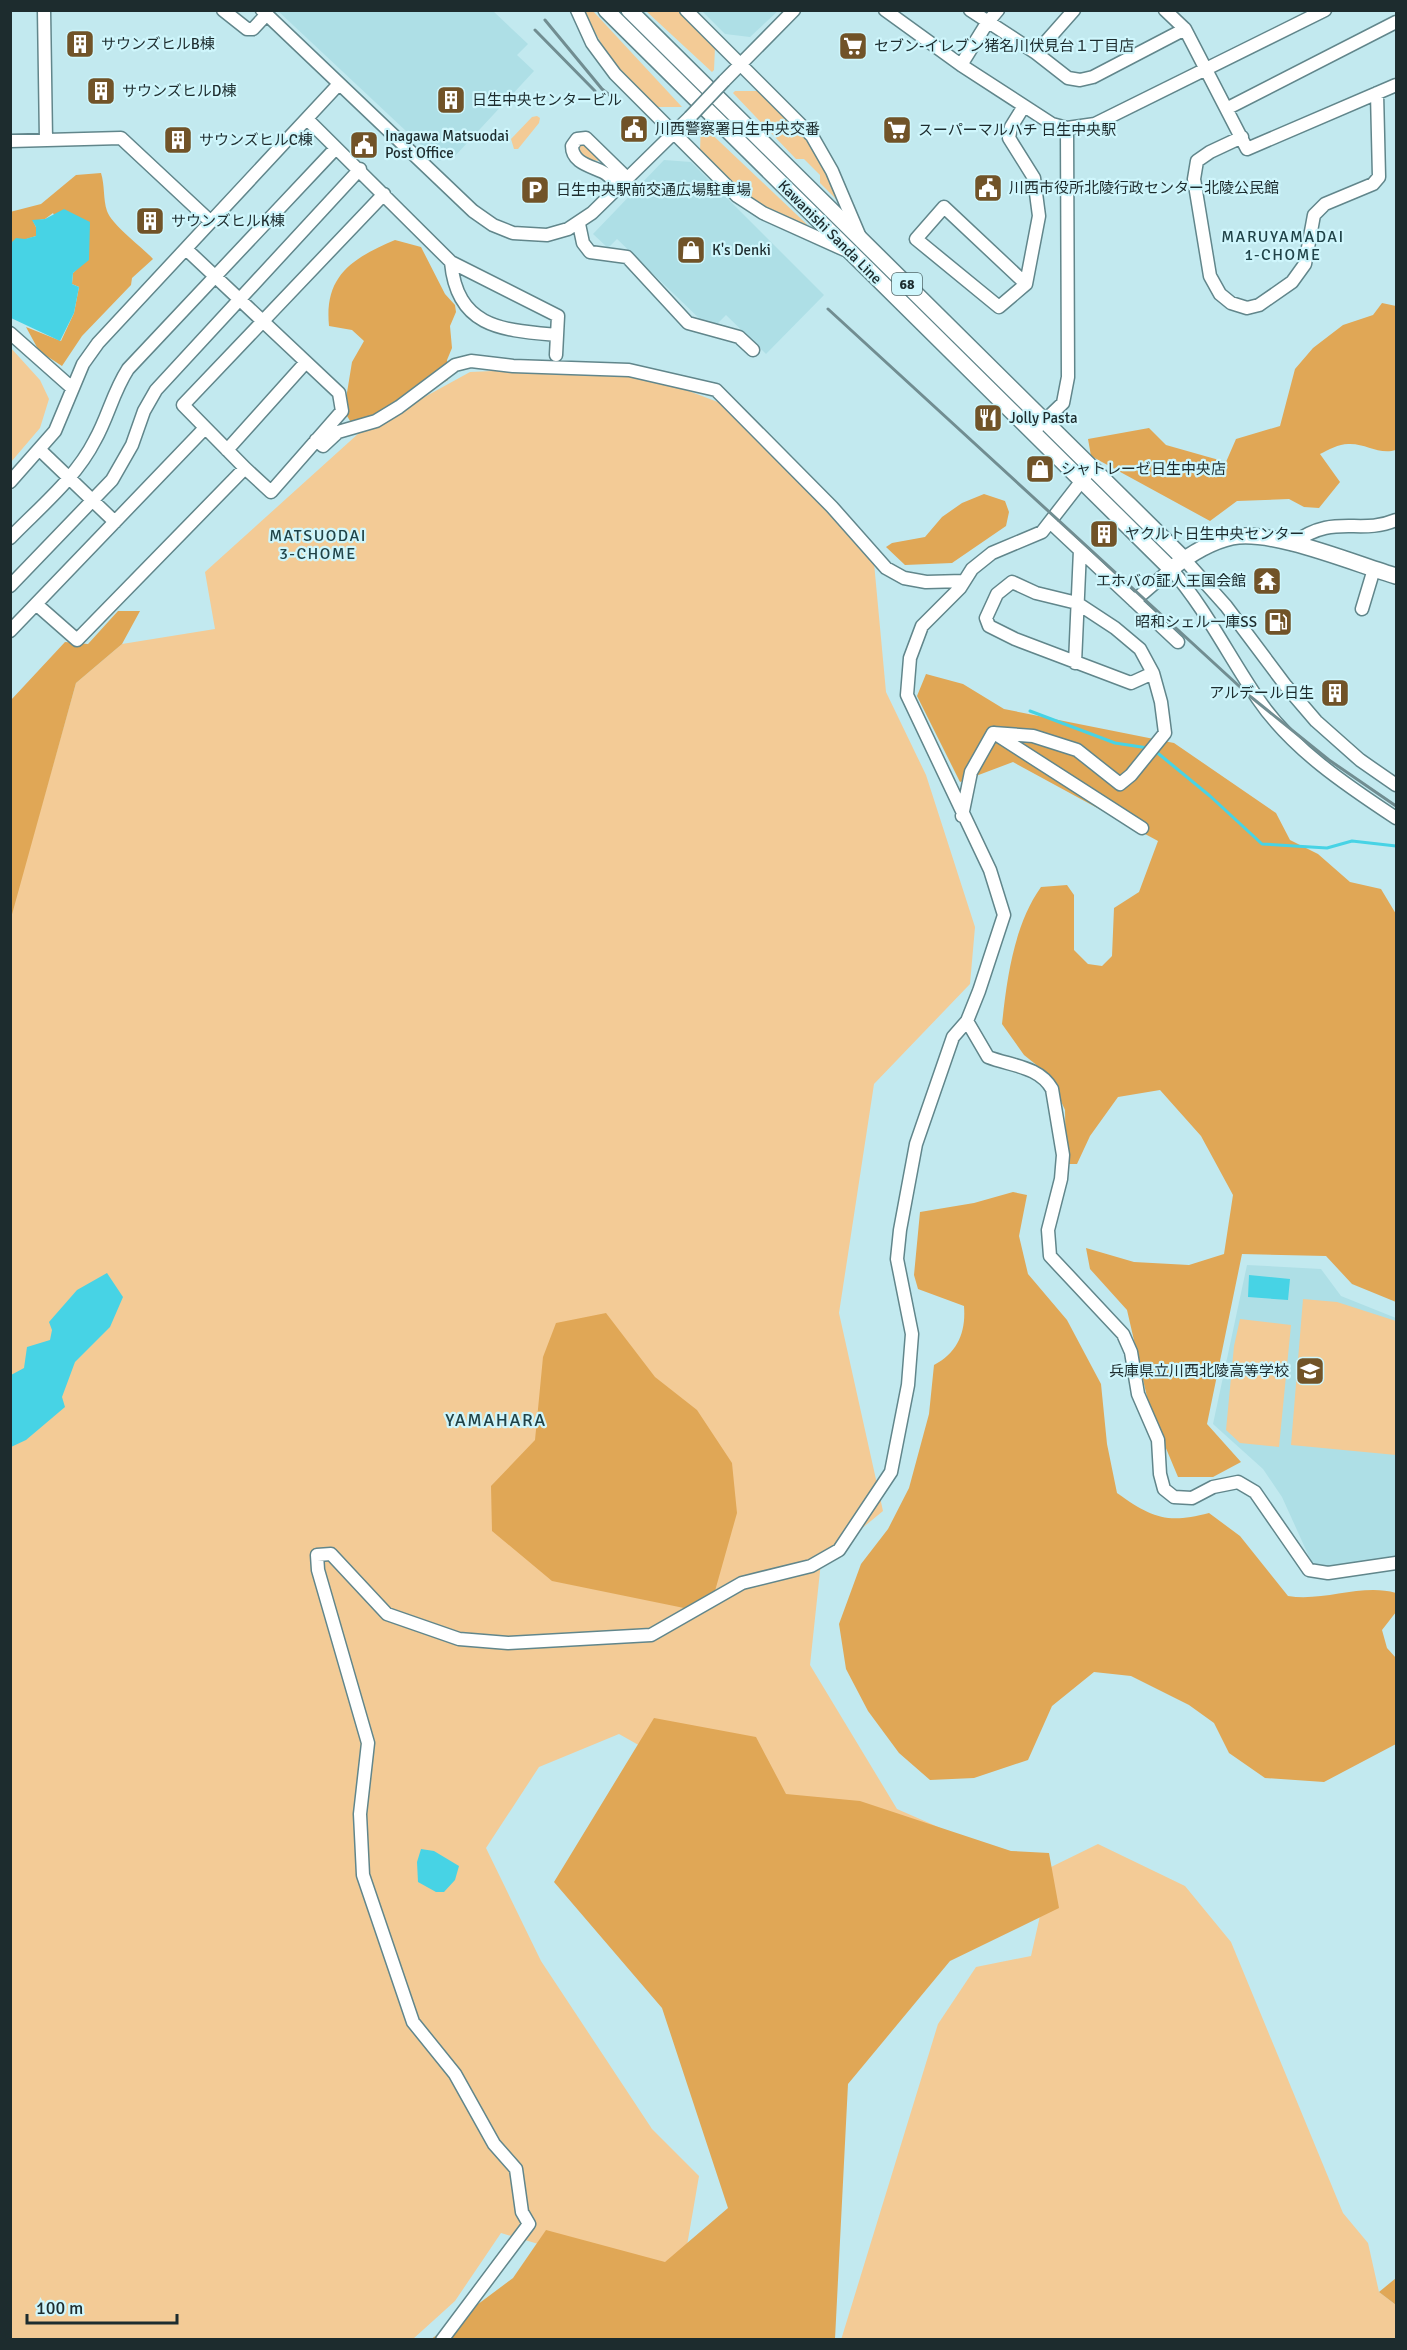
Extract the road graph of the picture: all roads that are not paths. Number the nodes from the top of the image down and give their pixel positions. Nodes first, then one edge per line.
1 (44, 10) edge
2 (223, 10) edge
3 (577, 10) edge
4 (606, 10) edge
5 (629, 10) edge
6 (686, 10) edge
7 (794, 10) edge
8 (885, 10) edge
9 (970, 10) edge
10 (998, 10) edge
11 (1074, 10) edge
12 (1166, 10) edge
13 (1325, 10) edge
14 (264, 13) edge
15 (1396, 22) edge
16 (987, 23) junction
17 (1185, 30) junction
18 (1036, 53) junction
19 (740, 64) junction
20 (961, 65) junction
21 (1205, 69) junction
22 (338, 85) junction
23 (1396, 85) edge
24 (1377, 93) junction
25 (1024, 106) junction
26 (1228, 108) junction
27 (307, 119) junction
28 (1067, 128) junction
29 (673, 131) junction
30 (1242, 137) junction
31 (46, 140) junction
32 (10, 141) edge
33 (336, 148) junction
34 (360, 169) junction
35 (384, 194) junction
36 (211, 222) junction
37 (579, 224) junction
38 (860, 237) junction
39 (186, 249) junction
40 (852, 253) junction
41 (451, 261) junction
42 (216, 277) junction
43 (1026, 284) junction
44 (240, 300) junction
45 (263, 321) junction
46 (10, 333) edge
47 (557, 335) junction
48 (753, 350) dead end
49 (556, 355) dead end
50 (306, 362) junction
51 (72, 388) junction
52 (1038, 426) junction
53 (205, 428) junction
54 (316, 440) junction
55 (40, 450) junction
56 (227, 450) junction
57 (245, 468) junction
58 (1087, 474) junction
59 (69, 477) junction
60 (10, 482) edge
61 (93, 500) junction
62 (1396, 520) edge
63 (115, 522) junction
64 (1050, 522) junction
65 (10, 538) edge
66 (1292, 544) junction
67 (1080, 550) junction
68 (1184, 559) junction
69 (1171, 569) junction
70 (1374, 570) junction
71 (1396, 576) edge
72 (964, 581) junction
73 (10, 586) edge
74 (1134, 601) junction
75 (1077, 603) junction
76 (36, 604) junction
77 (1362, 609) dead end
78 (10, 631) edge
79 (1249, 635) junction
80 (1178, 642) dead end
81 (1227, 646) junction
82 (1075, 663) junction
83 (1153, 673) junction
84 (993, 733) junction
85 (1396, 785) edge
86 (962, 816) junction
87 (1396, 818) edge
88 (1142, 828) dead end
89 (967, 1021) junction
90 (1396, 1563) edge
91 (442, 2340) edge

1 - 31 street
2 - 14 street
3 - 29 street
4 - 40 main road, Kawanishi Sanda Line / 68
5 - 38 main road, Kawanishi Sanda Line / 68
6 - 19 street
7 - 19 street
8 - 20 street
9 - 16 street
10 - 16 street
11 - 18 street
12 - 17 street
13 - 21 street
14 - 22 street
15 - 26 street
16 - 18 street
16 - 20 street
17 - 18 street
17 - 21 street
19 - 29 street, bridge
19 - 38 street
20 - 25 street
21 - 26 street
21 - 28 street
22 - 27 street
22 - 37 street
23 - 24 street
24 - 30 street
24 - 30 street
25 - 28 street
25 - 43 street
26 - 30 street
27 - 33 street
27 - 36 street
28 - 52 street
29 - 37 street
29 - 40 street
31 - 32 street
31 - 36 street
33 - 34 street
33 - 42 street
34 - 35 street
34 - 44 street
35 - 41 street
35 - 45 street
36 - 39 street
37 - 48 street
38 - 52 main road, Kawanishi Sanda Line / 68
39 - 42 street
39 - 51 street
40 - 52 main road, Kawanishi Sanda Line / 68
41 - 47 street
41 - 47 street
42 - 44 street
42 - 59 street
43 - 43 street
44 - 45 street
44 - 61 street
45 - 50 street
45 - 53 street
46 - 51 street
47 - 49 street
50 - 54 street
50 - 56 street
51 - 55 street
52 - 58 main road, Kawanishi Sanda Line / 68
53 - 56 street
53 - 63 street
54 - 57 street
54 - 72 street
55 - 59 street
55 - 60 street
56 - 57 street
57 - 76 street
58 - 64 street
58 - 68 main road, Kawanishi Sanda Line / 68
58 - 69 main road, Kawanishi Sanda Line / 68
59 - 61 street
59 - 65 street
61 - 63 street
61 - 73 street
62 - 66 street
63 - 76 street
64 - 67 street
64 - 72 street
66 - 68 main road
66 - 70 main road
67 - 74 street
67 - 75 street
68 - 69 main road
68 - 79 street
69 - 74 street
69 - 81 street
70 - 71 main road
70 - 77 street
72 - 86 street
74 - 80 street
75 - 82 street
75 - 82 street
75 - 83 street
76 - 78 street
79 - 81 street
79 - 85 street
81 - 87 street
82 - 83 street
83 - 84 street
84 - 86 street
84 - 88 street
86 - 89 street
89 - 90 street
89 - 91 street

